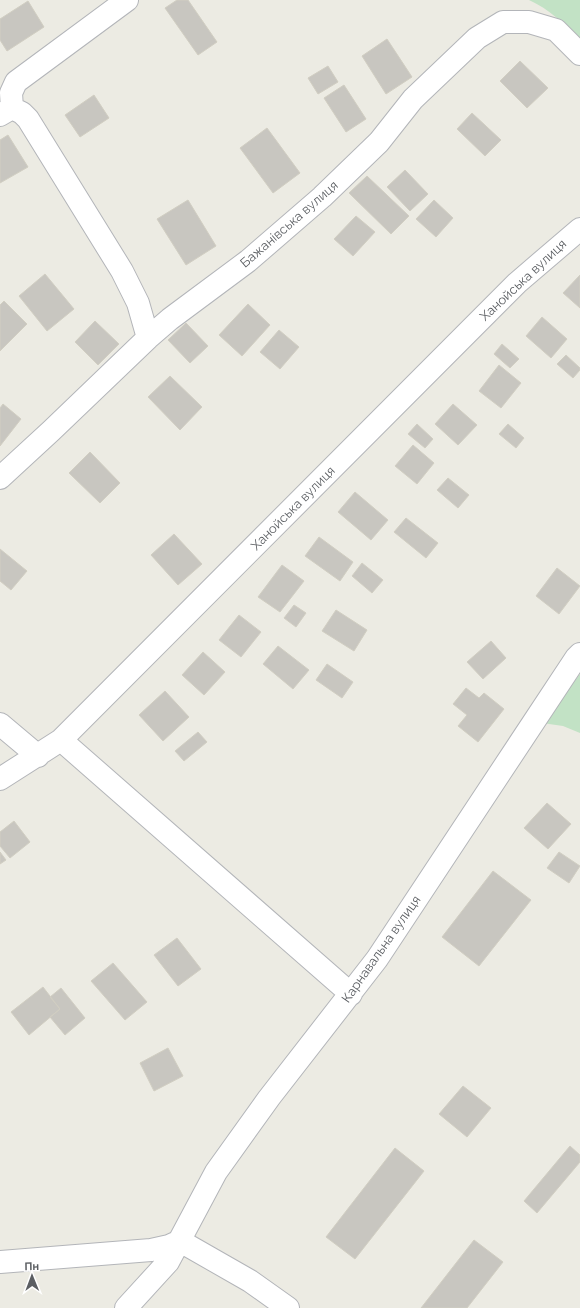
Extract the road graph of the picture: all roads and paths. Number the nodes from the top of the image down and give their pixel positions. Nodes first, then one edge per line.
1 (127, 0) edge
2 (580, 54) edge
3 (6, 112) edge
4 (580, 229) edge
5 (148, 338) junction
6 (0, 478) edge
7 (580, 654) edge
8 (0, 724) edge
9 (61, 740) junction
10 (38, 756) junction
11 (0, 779) edge
12 (351, 994) junction
13 (180, 1241) junction
14 (0, 1262) edge
15 (126, 1308) edge
16 (288, 1308) edge

1 - 3 street
2 - 5 street, Бажанівська вулиця
3 - 5 street
4 - 9 street, Ханойська вулиця
5 - 6 street, Бажанівська вулиця
7 - 12 street, Карнавальна вулиця
8 - 10 street
9 - 10 street, Ханойська вулиця
9 - 12 street
10 - 11 street, Ханойська вулиця
12 - 13 street, Карнавальна вулиця
13 - 14 street
13 - 15 street, Карнавальна вулиця
13 - 16 street

